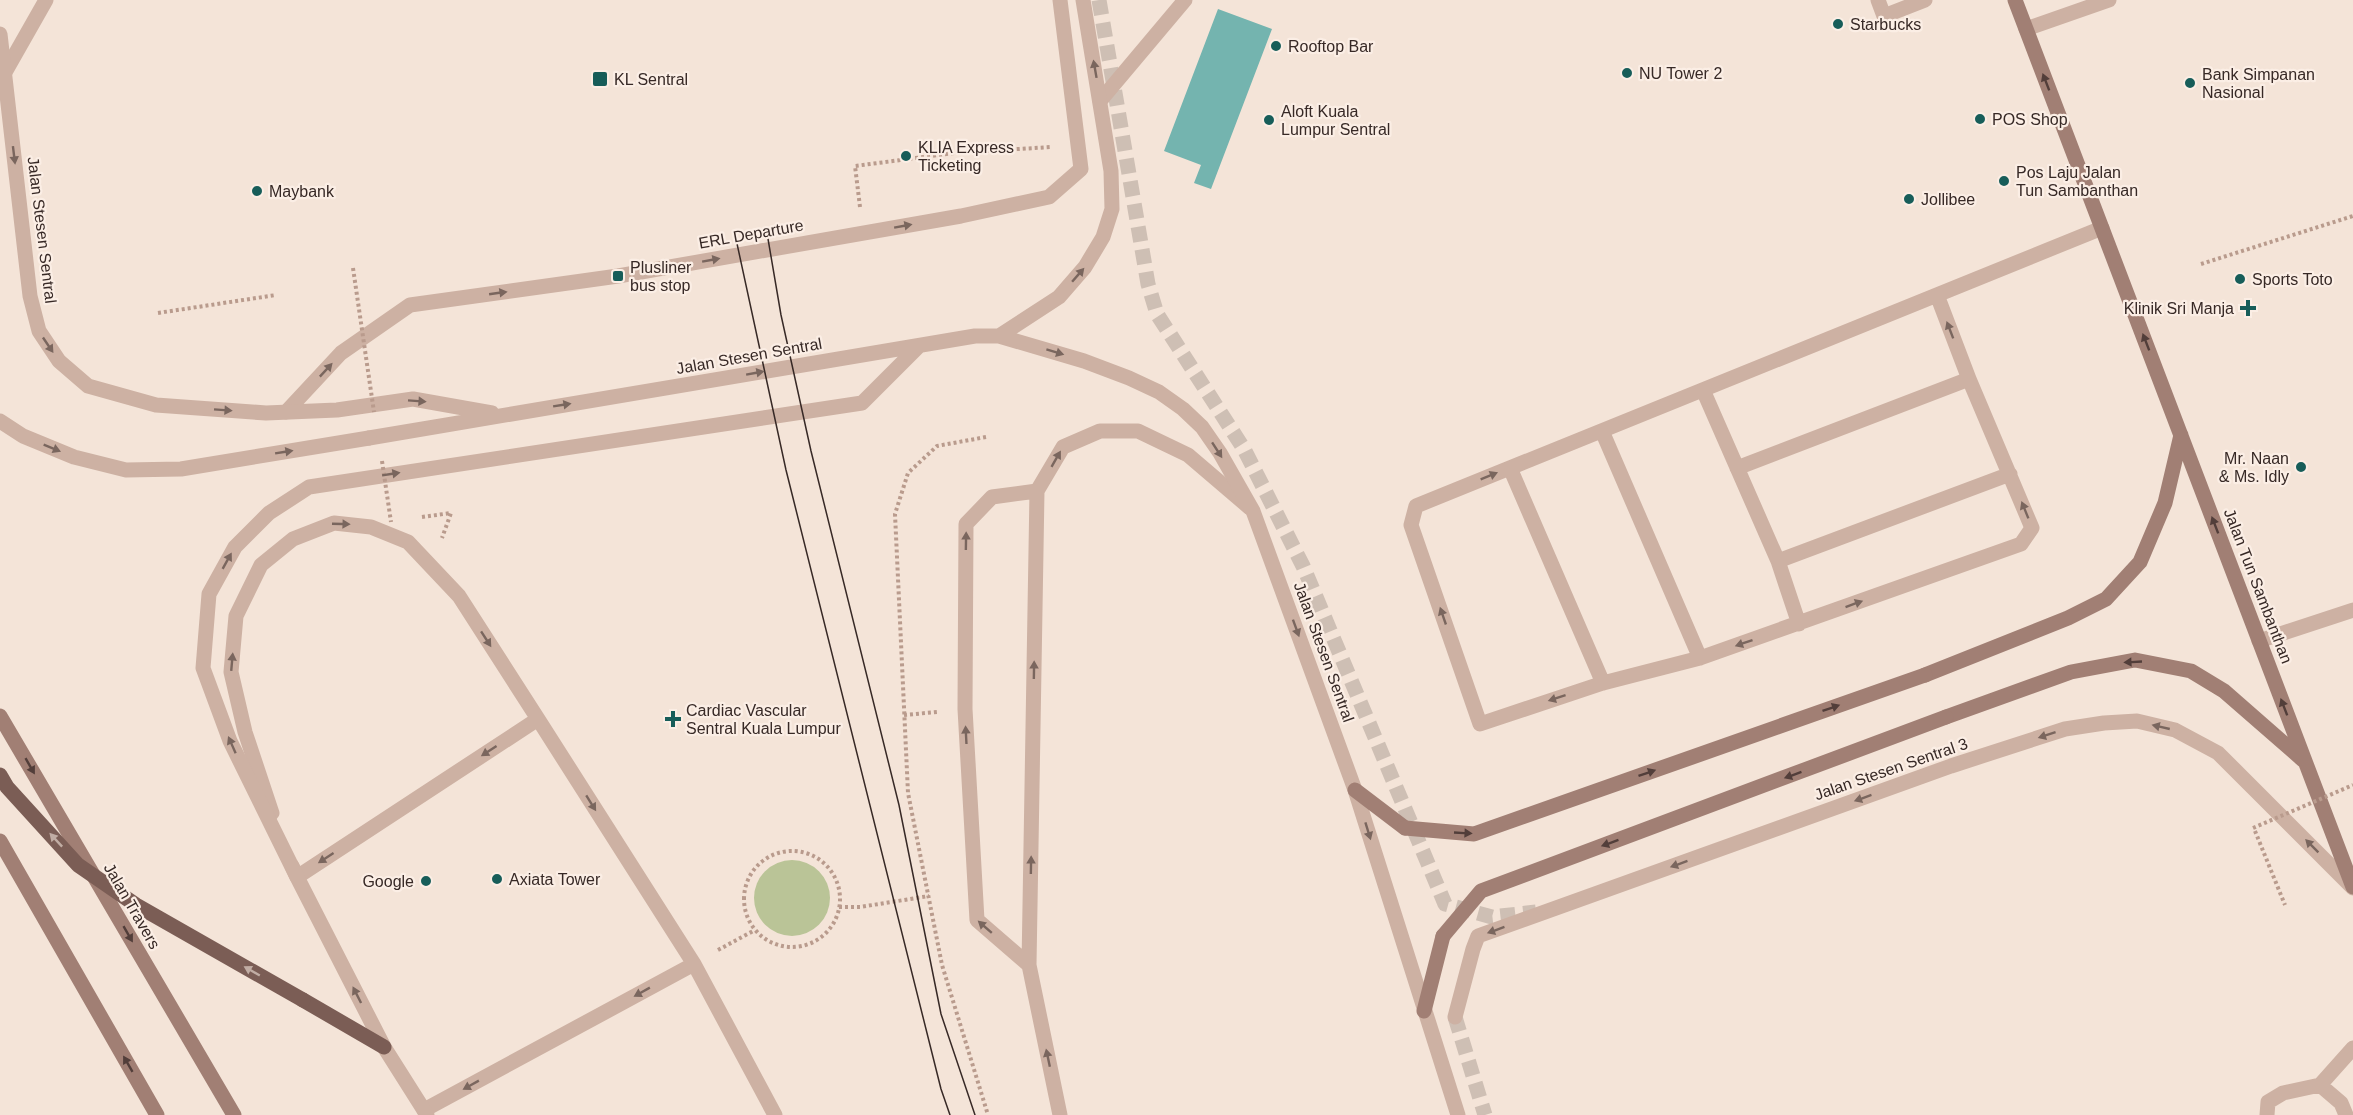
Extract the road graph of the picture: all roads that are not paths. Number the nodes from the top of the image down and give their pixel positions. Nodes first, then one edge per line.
1 (46, 0) edge
2 (1060, 0) edge
3 (1083, 0) edge
4 (1185, 0) edge
5 (1878, 0) edge
6 (1925, 0) edge
7 (2015, 0) edge
8 (2109, 0) edge
9 (2026, 29) junction
10 (0, 34) edge
11 (4, 74) junction
12 (1100, 101) junction
13 (2102, 228) junction
14 (1937, 295) junction
15 (999, 336) junction
16 (919, 346) junction
17 (1969, 379) junction
18 (1703, 390) junction
19 (286, 412) junction
20 (504, 415) junction
21 (0, 421) edge
22 (1602, 431) junction
23 (2181, 434) junction
24 (1510, 468) junction
25 (1737, 468) junction
26 (2010, 474) junction
27 (1037, 491) junction
28 (1253, 511) junction
29 (1778, 561) junction
30 (2353, 610) edge
31 (1799, 624) junction
32 (2259, 640) junction
33 (1700, 657) junction
34 (1603, 683) junction
35 (0, 716) edge
36 (538, 719) junction
37 (2305, 762) junction
38 (0, 775) edge
39 (1355, 790) junction
40 (0, 841) edge
41 (297, 878) junction
42 (2353, 887) edge
43 (693, 964) junction
44 (1029, 965) junction
45 (1424, 1011) junction
46 (1455, 1017) tunnel mouth
47 (384, 1047) junction
48 (2353, 1048) edge
49 (2320, 1085) junction
50 (426, 1113) edge
51 (157, 1115) edge
52 (234, 1115) edge
53 (775, 1115) edge
54 (1060, 1115) edge
55 (1458, 1115) edge
56 (2267, 1115) edge
57 (2346, 1115) edge

1 - 11 street
19 -> 2 street, ERL Departure
12 -> 3 street
4 - 12 street
5 - 6 street
7 - 9 main road, Jalan Tun Sambanthan
8 - 9 street
13 -> 9 main road, Jalan Tun Sambanthan
10 - 11 street, Jalan Stesen Sentral
11 -> 19 street, Jalan Stesen Sentral
15 -> 12 street
13 - 14 street
23 -> 13 main road, Jalan Tun Sambanthan
17 -> 14 street
14 - 18 street
15 - 16 street, Jalan Stesen Sentral
15 -> 28 street, Jalan Stesen Sentral
20 -> 16 street, Jalan Stesen Sentral
41 -> 16 street
17 - 25 street
17 - 26 street
18 - 22 street
18 - 25 street
19 -> 20 street, Jalan Stesen Sentral
21 -> 20 street, Jalan Stesen Sentral, bridge
22 - 24 street
22 - 33 street
32 -> 23 main road, Jalan Tun Sambanthan
39 -> 23 main road, bridge
24 - 34 street
34 -> 24 street
25 - 29 street
26 - 29 street
31 -> 26 street
27 -> 28 street
44 -> 27 street
44 -> 27 street
28 -> 39 street, Jalan Stesen Sentral
29 - 31 street
30 - 32 street
31 -> 33 street
37 -> 32 main road, Jalan Tun Sambanthan
33 - 34 street
35 -> 52 main road, Jalan Travers
36 -> 41 street
41 -> 36 street
36 -> 43 street
37 - 42 main road, Jalan Tun Sambanthan
37 -> 45 main road, bridge
47 -> 38 main road, bridge
39 -> 45 street, Jalan Stesen Sentral
51 -> 40 main road
47 -> 41 street
42 -> 46 street, Jalan Stesen Sentral 3
43 -> 50 street
43 - 53 street
54 -> 44 street
45 - 55 street, Jalan Stesen Sentral
47 - 50 street
48 - 49 street
49 - 56 street
49 - 57 street

